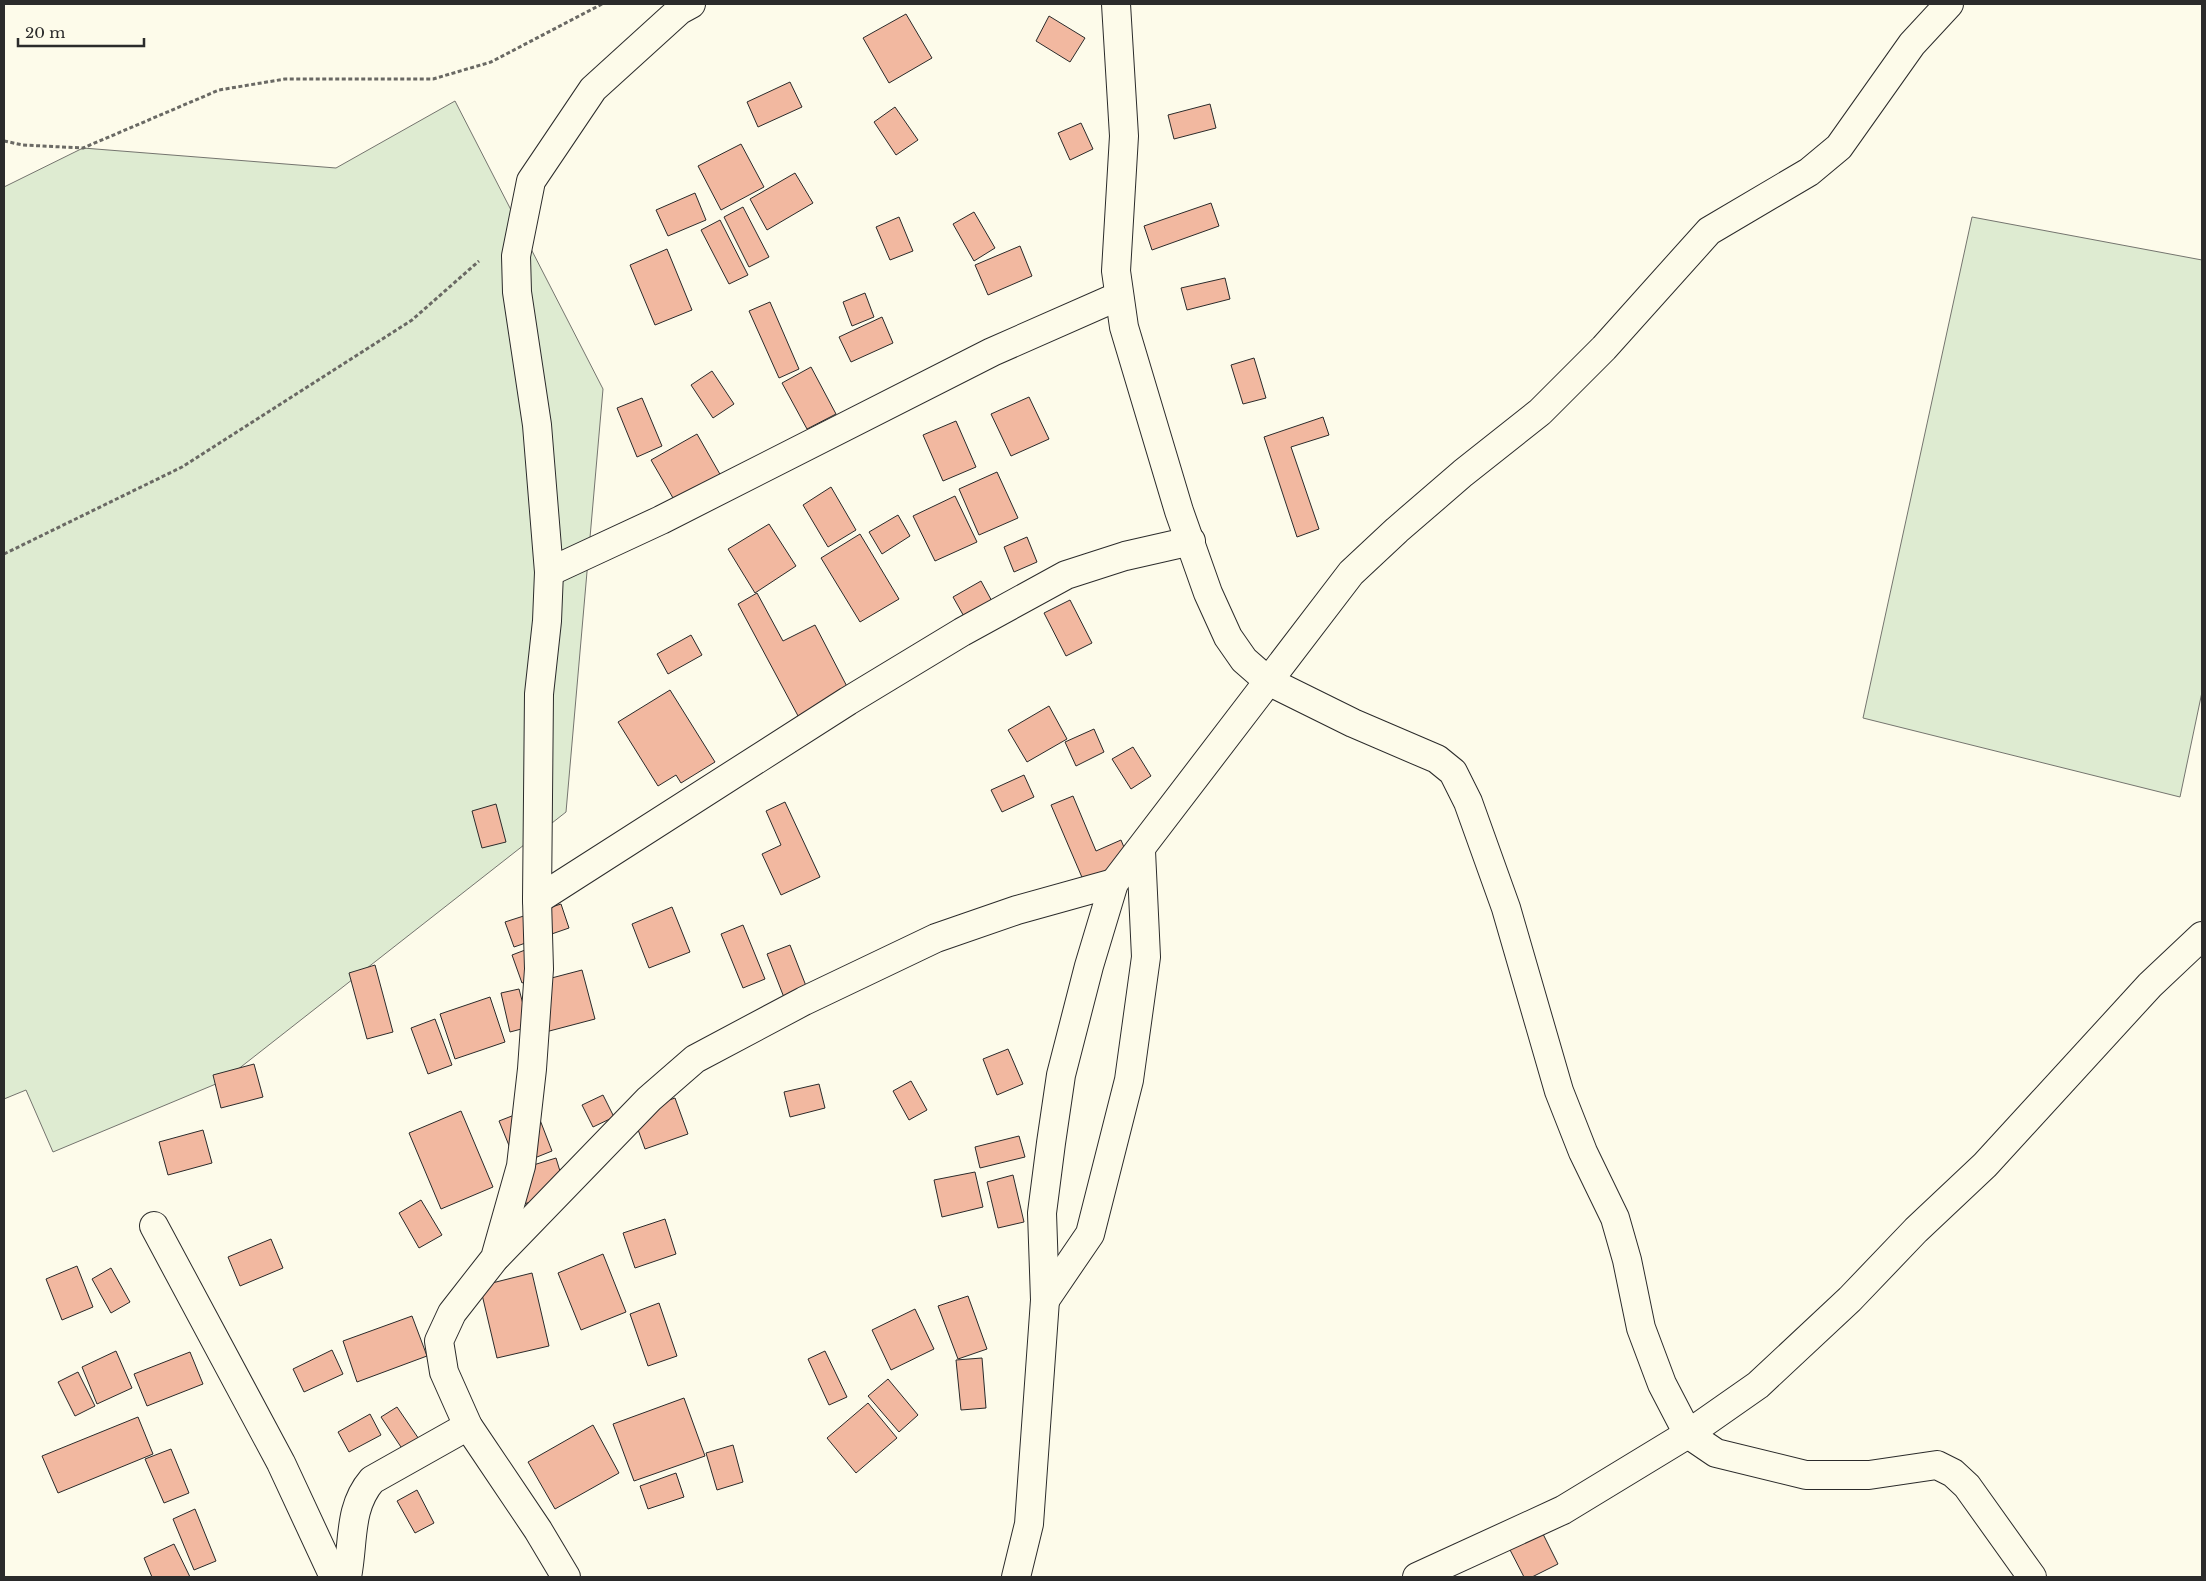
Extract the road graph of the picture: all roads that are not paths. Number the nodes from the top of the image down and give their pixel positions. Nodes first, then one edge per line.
1 (691, 4) edge
2 (1116, 4) edge
3 (1949, 4) edge
4 (1119, 296) junction
5 (1190, 541) junction
6 (549, 572) junction
7 (1268, 681) junction
8 (1141, 851) junction
9 (1114, 883) junction
10 (537, 900) junction
11 (2202, 936) edge
12 (154, 1226) dead end
13 (495, 1258) junction
14 (1044, 1300) junction
15 (468, 1426) junction
16 (1688, 1434) junction
17 (334, 1577) edge
18 (347, 1577) edge
19 (566, 1577) edge
20 (1016, 1577) edge
21 (1417, 1577) edge
22 (2032, 1577) edge

1 - 6 street
2 - 4 street
3 - 7 street
4 - 5 street
4 - 6 street
5 - 7 street
5 - 10 street
6 - 10 street
7 - 8 street
7 - 16 street
8 - 9 street
8 - 14 street
9 - 13 street
9 - 14 street
10 - 13 street
11 - 16 street
12 - 17 street
13 - 15 street
14 - 20 street
15 - 18 street
15 - 19 street
16 - 21 street
16 - 22 street

